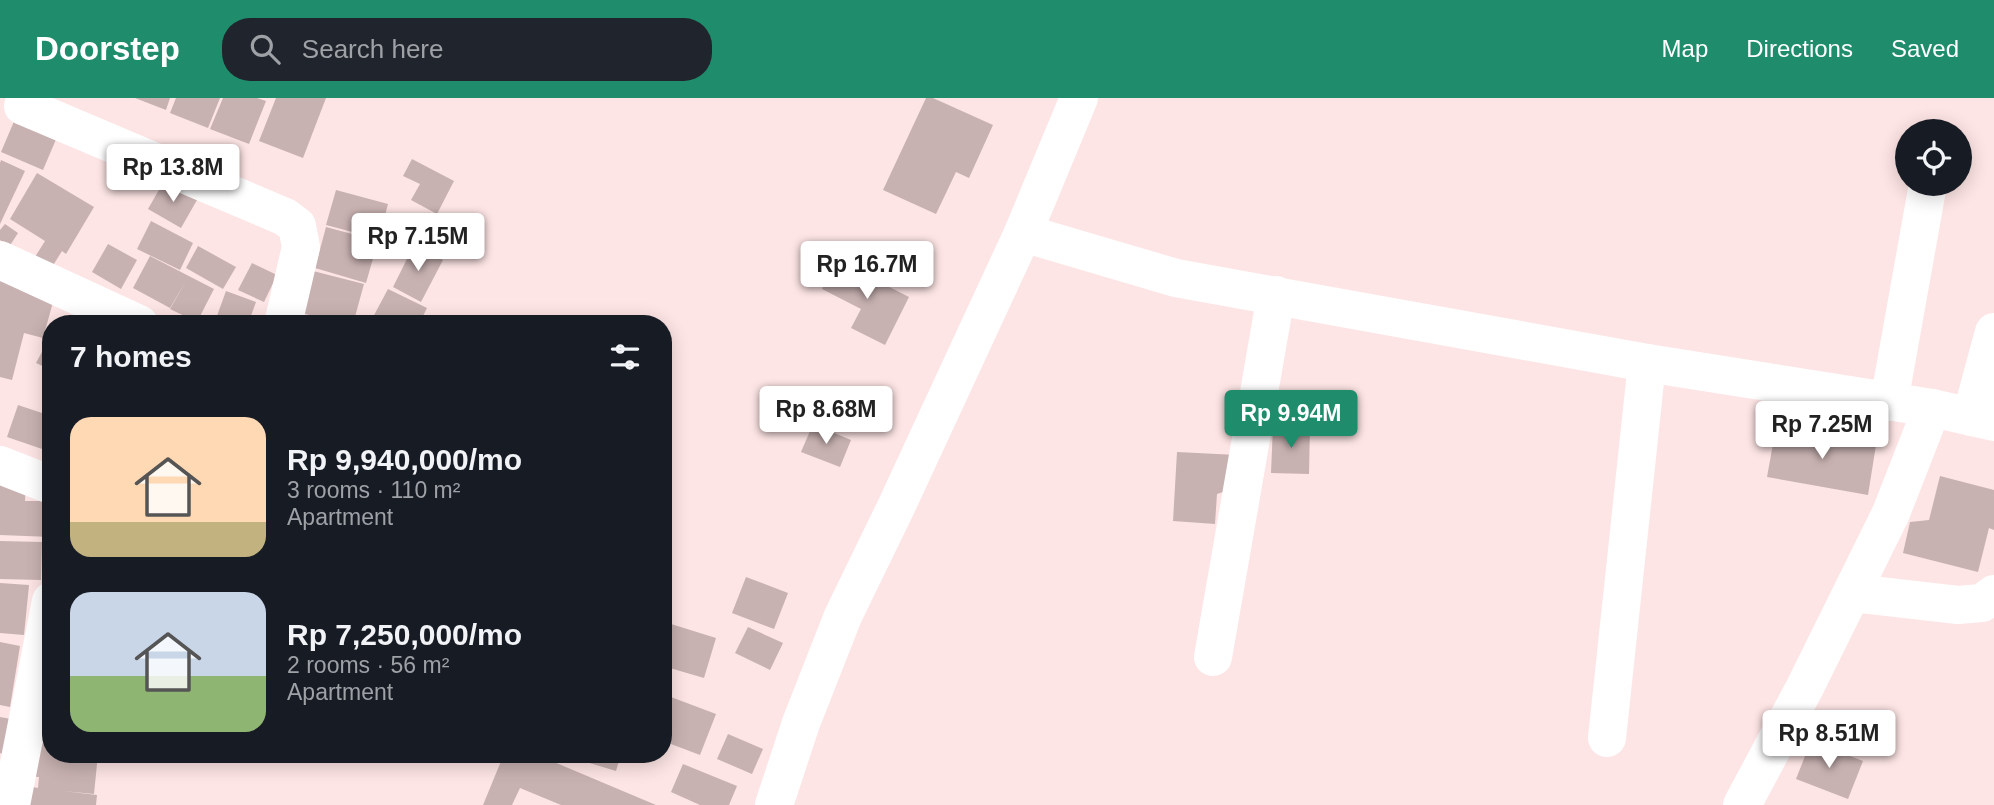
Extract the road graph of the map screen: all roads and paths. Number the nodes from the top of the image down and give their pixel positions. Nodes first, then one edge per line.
1 (1079, 98) edge
2 (23, 106) dead end
3 (1926, 196) edge
4 (1023, 233) junction
5 (0, 260) edge
6 (1276, 295) junction
7 (119, 315) edge
8 (285, 315) edge
9 (1994, 332) edge
10 (1647, 363) junction
11 (1889, 402) junction
12 (1932, 408) junction
13 (1982, 420) edge
14 (0, 465) edge
15 (42, 481) edge
16 (1853, 593) junction
17 (1994, 594) edge
18 (42, 647) edge
19 (1213, 657) dead end
20 (1607, 738) dead end
21 (11, 805) edge
22 (774, 805) edge
23 (1742, 805) edge

1 - 4 street
2 - 8 street
3 - 11 street
4 - 6 street
4 - 22 street
5 - 7 street
6 - 10 street
6 - 19 street
9 - 13 street
10 - 11 street
10 - 20 street
11 - 12 street
12 - 13 street
12 - 16 street
14 - 15 street
16 - 17 street
16 - 23 street
18 - 21 street

